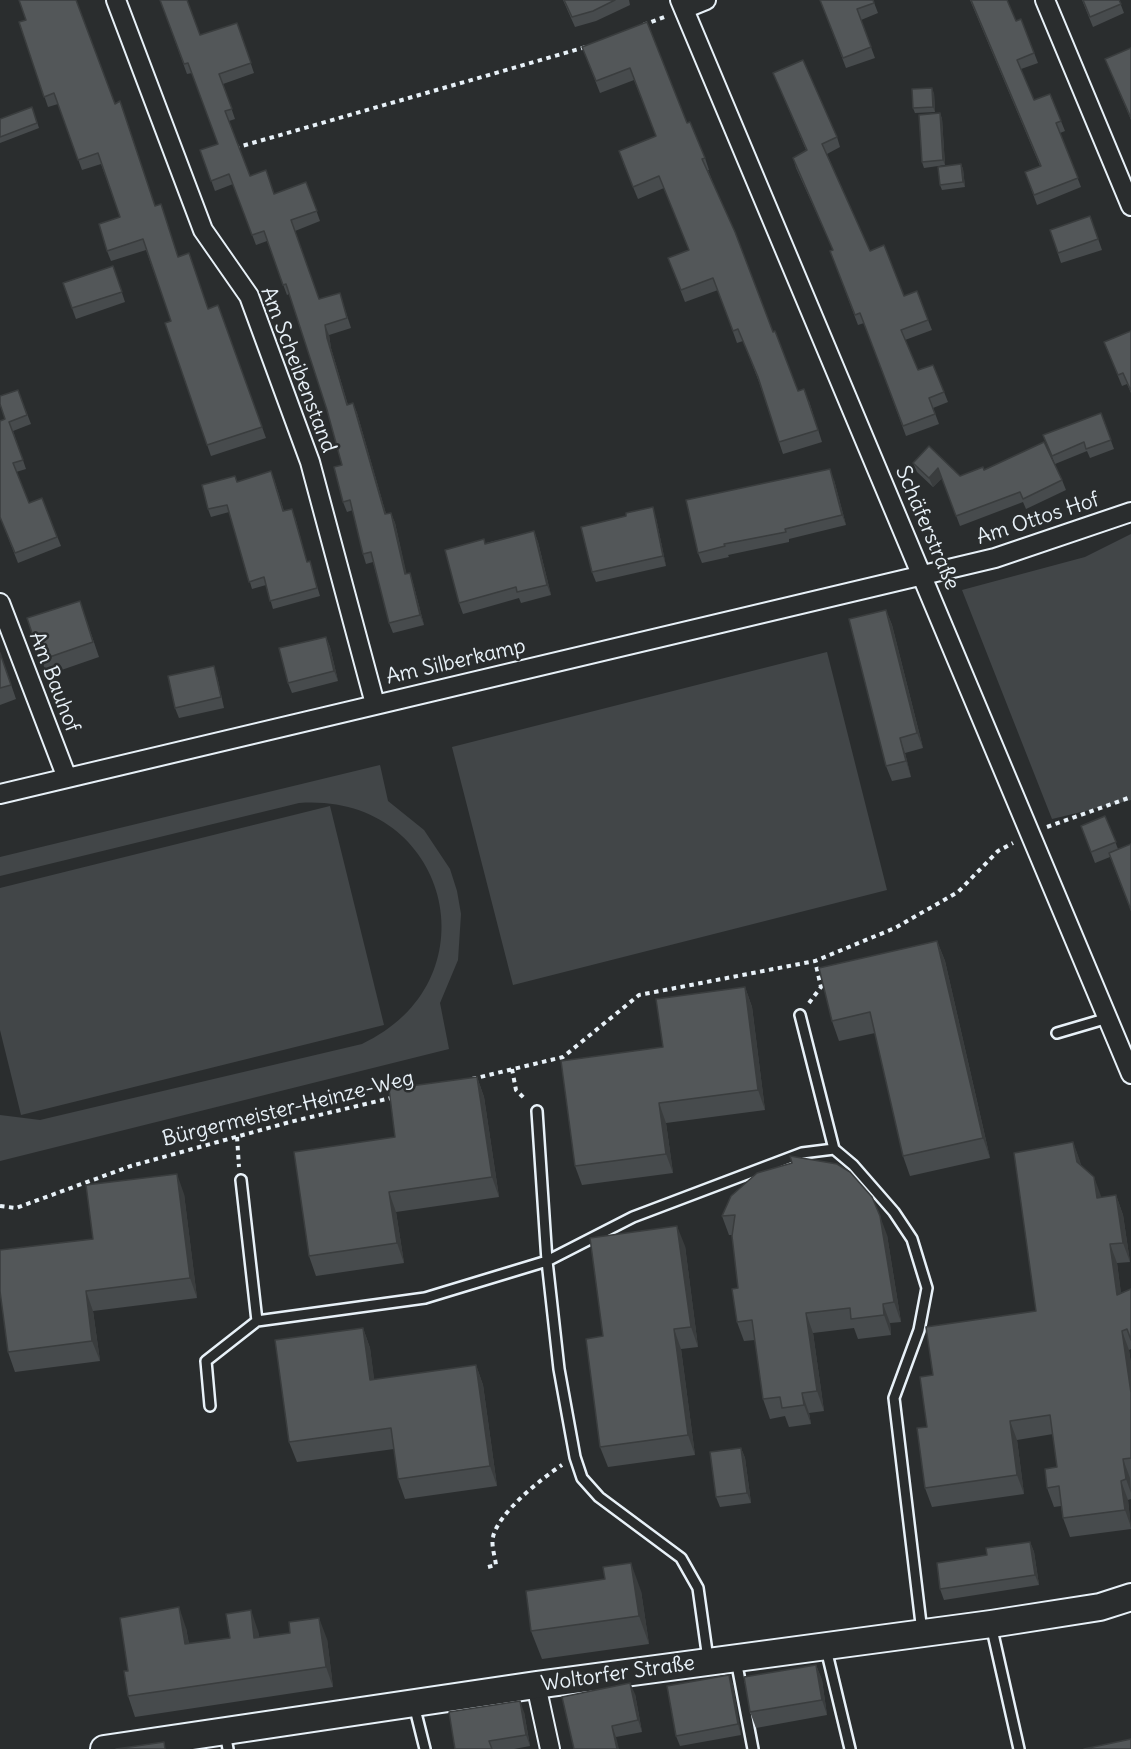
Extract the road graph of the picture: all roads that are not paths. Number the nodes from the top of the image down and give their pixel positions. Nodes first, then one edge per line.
1 (116, 0) edge
2 (706, 0) edge
3 (1045, 0) edge
4 (682, 5) edge
5 (1131, 207) edge
6 (1131, 512) edge
7 (922, 576) junction
8 (0, 603) edge
9 (375, 704) junction
10 (67, 778) junction
11 (0, 794) edge
12 (800, 1015) road end
13 (1108, 1018) junction
14 (1057, 1033) dead end
15 (1131, 1074) edge
16 (537, 1111) road end
17 (834, 1149) junction
18 (241, 1180) road end
19 (547, 1261) junction
20 (257, 1321) junction
21 (210, 1406) dead end
22 (1131, 1597) edge
23 (991, 1624) junction
24 (922, 1632) junction
25 (825, 1646) junction
26 (735, 1658) junction
27 (708, 1662) junction
28 (536, 1685) junction
29 (414, 1704) junction
30 (226, 1740) edge
31 (104, 1749) edge
32 (425, 1749) edge
33 (550, 1749) edge
34 (753, 1749) edge
35 (850, 1749) edge
36 (1019, 1749) edge

1 - 9 street, Am Scheibenstand
2 - 4 street
3 - 5 street
4 - 7 street, Schäferstraße
6 - 7 street, Am Ottos Hof
7 - 9 street, Am Silberkamp
7 - 13 street, Schäferstraße
8 - 10 street, Am Bauhof
9 - 10 street, Am Silberkamp
10 - 11 street, Am Silberkamp
12 - 17 lane
13 - 14 lane
13 - 15 street, Schäferstraße
16 - 19 lane
17 - 19 lane
17 - 24 lane
18 - 20 lane
19 - 20 lane
19 - 27 lane
20 - 21 lane
22 - 23 street, Woltorfer Straße
23 - 24 street, Woltorfer Straße
23 - 36 lane
24 - 25 street, Woltorfer Straße
25 - 26 street, Woltorfer Straße
25 - 35 lane
26 - 27 street, Woltorfer Straße
26 - 34 lane
27 - 28 street, Woltorfer Straße
28 - 29 street, Woltorfer Straße
28 - 33 street
29 - 30 street, Woltorfer Straße
29 - 32 lane
30 - 31 street, Woltorfer Straße

